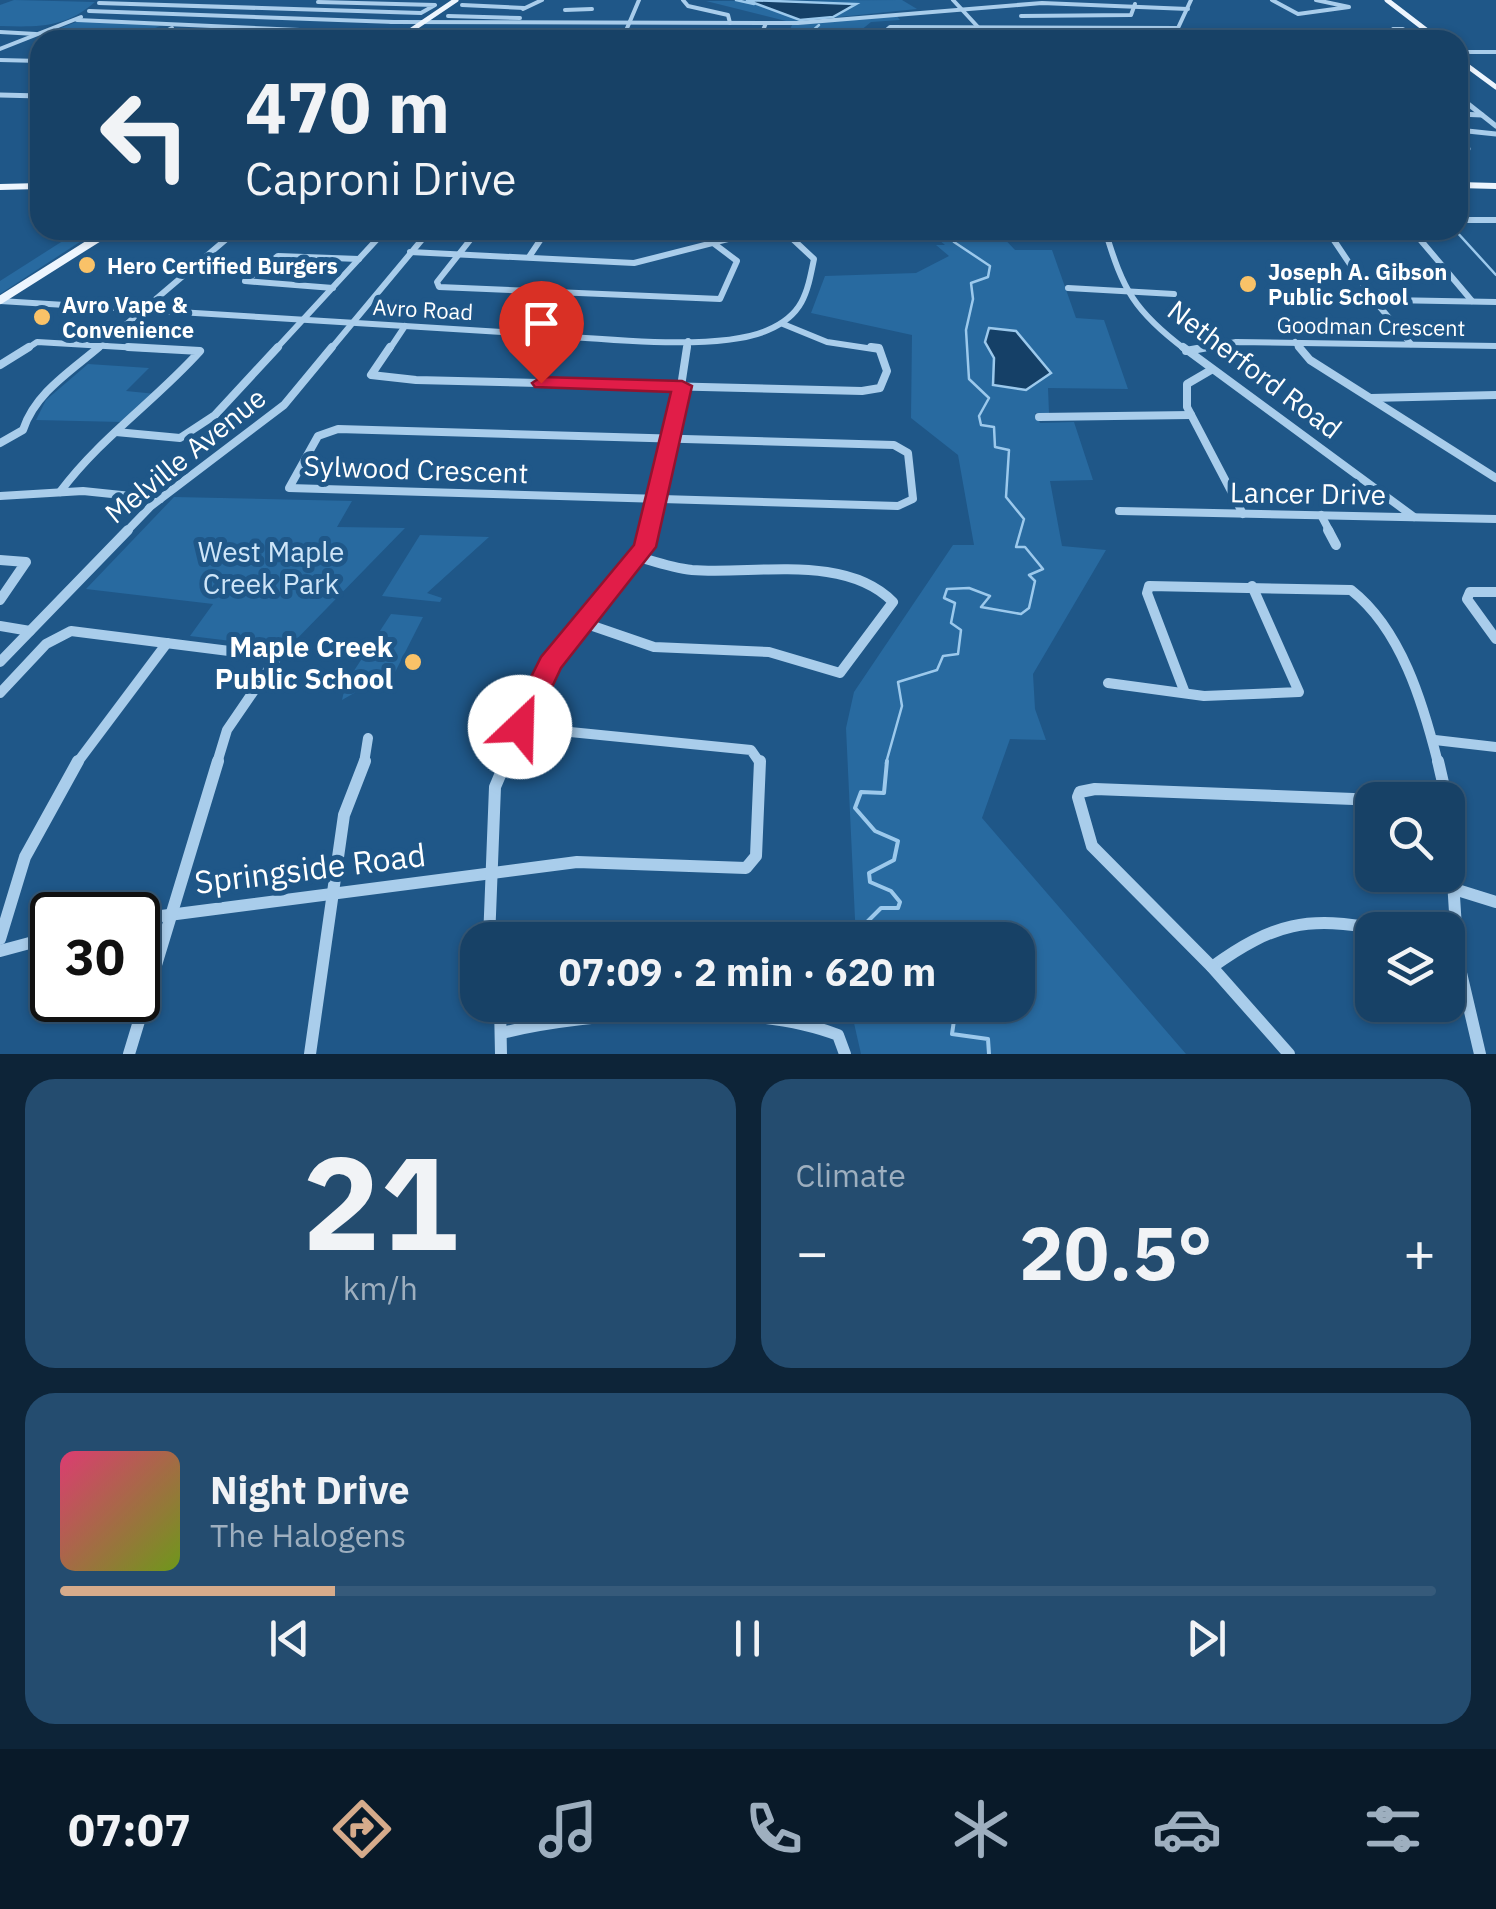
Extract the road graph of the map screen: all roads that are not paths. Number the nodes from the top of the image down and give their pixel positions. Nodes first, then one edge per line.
1 (167, 0) edge
2 (198, 0) edge
3 (228, 0) edge
4 (456, 0) edge
5 (470, 0) edge
6 (542, 0) edge
7 (593, 0) edge
8 (639, 0) edge
9 (682, 0) edge
10 (953, 0) edge
11 (1192, 0) edge
12 (1272, 0) edge
13 (1316, 0) edge
14 (1387, 0) edge
15 (131, 1) edge
16 (319, 1) edge
17 (1040, 1) edge
18 (1093, 1) edge
19 (101, 2) edge
20 (160, 4) junction
21 (1135, 4) junction
22 (189, 5) junction
23 (220, 6) junction
24 (462, 6) junction
25 (963, 7) junction
26 (524, 8) junction
27 (1188, 9) junction
28 (304, 10) junction
29 (566, 10) dead end
30 (592, 10) junction
31 (88, 11) junction
32 (202, 14) junction
33 (1061, 15) junction
34 (1021, 16) dead end
35 (288, 18) junction
36 (520, 18) junction
37 (77, 20) junction
38 (392, 22) joint
39 (590, 22) junction
40 (634, 22) junction
41 (186, 23) junction
42 (730, 23) junction
43 (766, 23) junction
44 (421, 24) junction
45 (928, 25) junction
46 (271, 26) junction
47 (1080, 26) junction
48 (1142, 26) junction
49 (517, 27) junction
50 (976, 28) junction
51 (1010, 28) junction
52 (1178, 28) joint
53 (1403, 29) joint
54 (49, 30) edge
55 (170, 30) edge
56 (264, 30) edge
57 (331, 30) edge
58 (412, 30) edge
59 (629, 30) edge
60 (763, 30) edge
61 (884, 30) edge
62 (928, 30) edge
63 (978, 30) edge
64 (1013, 30) edge
65 (1145, 30) edge
66 (1392, 30) edge
67 (1424, 30) joint
68 (0, 32) edge
69 (30, 34) edge
70 (30, 37) edge
71 (8, 46) joint
72 (0, 47) edge
73 (1496, 52) edge
74 (1468, 53) edge
75 (0, 60) edge
76 (30, 61) edge
77 (1468, 63) edge
78 (1484, 78) joint
79 (1496, 87) edge
80 (0, 95) edge
81 (30, 96) edge
82 (1468, 104) edge
83 (1468, 114) edge
84 (1482, 115) junction
85 (1496, 126) edge
86 (1468, 131) edge
87 (1496, 134) edge
88 (30, 184) edge
89 (0, 185) edge
90 (1468, 186) edge
91 (1496, 186) edge
92 (1468, 220) edge
93 (1487, 220) junction
94 (1496, 220) edge
95 (1496, 229) edge
96 (96, 240) edge
97 (225, 240) edge
98 (377, 240) edge
99 (421, 240) edge
100 (470, 240) edge
101 (540, 240) edge
102 (711, 240) edge
103 (726, 240) edge
104 (797, 240) edge
105 (1108, 240) edge
106 (1334, 240) edge
107 (1420, 240) edge
108 (715, 243) junction
109 (410, 252) junction
110 (460, 254) junction
111 (529, 257) junction
112 (359, 259) junction
113 (333, 288) junction
114 (1068, 288) dead end
115 (1124, 291) junction
116 (1174, 294) dead end
117 (1334, 299) dead end
118 (1374, 300) junction
119 (1472, 301) junction
120 (2, 302) edge
121 (1496, 302) edge
122 (142, 310) junction
123 (304, 320) junction
124 (350, 323) junction
125 (783, 324) junction
126 (405, 326) junction
127 (688, 341) junction
128 (1294, 342) junction
129 (1410, 344) junction
130 (100, 345) junction
131 (1496, 346) edge
132 (1186, 350) junction
133 (0, 366) edge
134 (1211, 370) junction
135 (682, 386) junction
136 (1496, 395) edge
137 (1371, 398) junction
138 (1191, 416) junction
139 (1039, 417) dead end
140 (116, 432) junction
141 (673, 439) junction
142 (0, 444) edge
143 (1496, 478) edge
144 (60, 492) junction
145 (0, 496) edge
146 (160, 499) junction
147 (658, 500) junction
148 (1119, 510) dead end
149 (1243, 514) junction
150 (1321, 515) junction
151 (1414, 517) junction
152 (1496, 519) edge
153 (1336, 546) dead end
154 (639, 558) junction
155 (0, 560) edge
156 (1252, 586) junction
157 (1496, 592) edge
158 (0, 600) edge
159 (584, 623) junction
160 (0, 626) edge
161 (30, 631) junction
162 (1496, 639) edge
163 (167, 643) junction
164 (0, 662) edge
165 (1108, 683) dead end
166 (0, 693) edge
167 (1185, 693) junction
168 (520, 727) junction
169 (368, 738) dead end
170 (1435, 740) junction
171 (1496, 747) edge
172 (1443, 782) edge
173 (1355, 799) edge
174 (489, 872) junction
175 (6, 880) edge
176 (336, 892) junction
177 (1465, 892) edge
178 (1496, 902) edge
179 (171, 913) junction
180 (160, 915) edge
181 (490, 922) edge
182 (1355, 926) edge
183 (0, 939) edge
184 (30, 943) edge
185 (0, 951) edge
186 (1212, 967) junction
187 (1465, 1013) edge
188 (501, 1022) edge
189 (502, 1032) junction
190 (129, 1054) edge
191 (310, 1054) edge
192 (501, 1054) edge
193 (845, 1054) edge
194 (1289, 1054) edge
195 (1480, 1054) edge

1 - 20 street
2 - 22 street
3 - 23 street
4 - 44 main road
5 - 24 street
6 - 26 street
7 - 30 street
8 - 40 street
9 - 42 street
10 - 25 street
11 - 27 street
12 - 13 street
14 - 67 main road
15 - 19 street
15 - 20 street
16 - 28 street
16 - 28 street
17 - 18 street
17 - 25 street
18 - 21 street
19 - 31 street
20 - 22 street
21 - 27 street
21 - 33 street
22 - 23 street
23 - 28 street
23 - 32 street
24 - 26 street
24 - 36 street
25 - 43 street
25 - 50 street
26 - 36 street
27 - 52 street
28 - 35 street
29 - 30 street
30 - 39 street
31 - 32 street
31 - 37 street
32 - 35 street
32 - 41 street
33 - 34 street
33 - 47 street
35 - 38 street
35 - 46 street
36 - 49 street
37 - 41 street
37 - 54 street
38 - 44 street
39 - 40 street
39 - 49 street
40 - 42 street
40 - 59 street
41 - 46 street
41 - 55 street
42 - 43 street
43 - 60 street
44 - 49 street
44 - 58 main road
45 - 50 street
45 - 61 street
45 - 62 street
46 - 56 street
46 - 57 street
47 - 48 street
47 - 51 street
48 - 52 street
48 - 65 street
50 - 51 street
50 - 63 street
51 - 64 street
53 - 66 street
53 - 67 street
68 - 69 street
70 - 71 street
71 - 72 street
73 - 74 street
75 - 76 street
77 - 78 main road
78 - 79 main road
80 - 81 street
82 - 84 street
83 - 84 street
84 - 85 street
86 - 87 street
88 - 89 main road
90 - 91 main road
92 - 93 street
93 - 94 street
93 - 95 street
96 - 120 main road
97 - 122 street
98 - 112 street
99 - 109 street, Melville Avenue
100 - 110 street
101 - 111 street
102 - 108 street
103 - 108 street
104 - 125 street
105 - 115 street, Netherford Road
106 - 118 street
107 - 119 street
108 - 110 street
108 - 111 street
109 - 110 street
109 - 124 street, Melville Avenue
110 - 111 street
112 - 113 street
112 - 113 street
113 - 123 street
114 - 115 street
115 - 116 street
115 - 132 street, Netherford Road
117 - 118 street
118 - 119 street
118 - 129 street
119 - 121 street
120 - 122 street, Avro Road
122 - 123 street, Avro Road
122 - 130 street
123 - 124 street, Avro Road
123 - 140 street
124 - 126 street, Avro Road
124 - 146 street, Melville Avenue
125 - 127 street, Avro Road
125 - 135 street
126 - 127 street, Avro Road
126 - 135 street
127 - 135 street
128 - 129 street, Goodman Crescent
128 - 132 street, Goodman Crescent
128 - 137 street
129 - 131 street, Goodman Crescent
130 - 133 street
130 - 140 street
130 - 142 street
132 - 134 street, Netherford Road
134 - 138 street
134 - 151 street, Netherford Road
135 - 141 street
136 - 137 street
137 - 143 street
138 - 139 street
138 - 149 street
140 - 144 street
141 - 147 street
141 - 147 street
141 - 147 street, Sylwood Crescent
144 - 145 street
144 - 146 street
146 - 161 street, Melville Avenue
147 - 154 street
148 - 149 street, Lancer Drive
149 - 150 street, Lancer Drive
150 - 151 street, Lancer Drive
150 - 153 street
151 - 152 street, Lancer Drive
154 - 159 street
154 - 159 street
155 - 158 street
156 - 167 street
156 - 167 street
156 - 170 street
157 - 162 street
159 - 168 street
160 - 161 street
161 - 164 street, Melville Avenue
163 - 166 street
163 - 175 street
163 - 179 street
165 - 167 street
168 - 174 street
168 - 174 street, Springside Road
169 - 176 street
170 - 171 street
170 - 172 street
173 - 186 street
174 - 176 street, Springside Road
174 - 181 street
175 - 183 street
176 - 179 street, Springside Road
176 - 191 street
177 - 178 street
179 - 180 street, Springside Road
179 - 190 street
182 - 186 street
184 - 185 street
186 - 194 street
187 - 195 street
188 - 189 street
189 - 192 street
189 - 193 street

